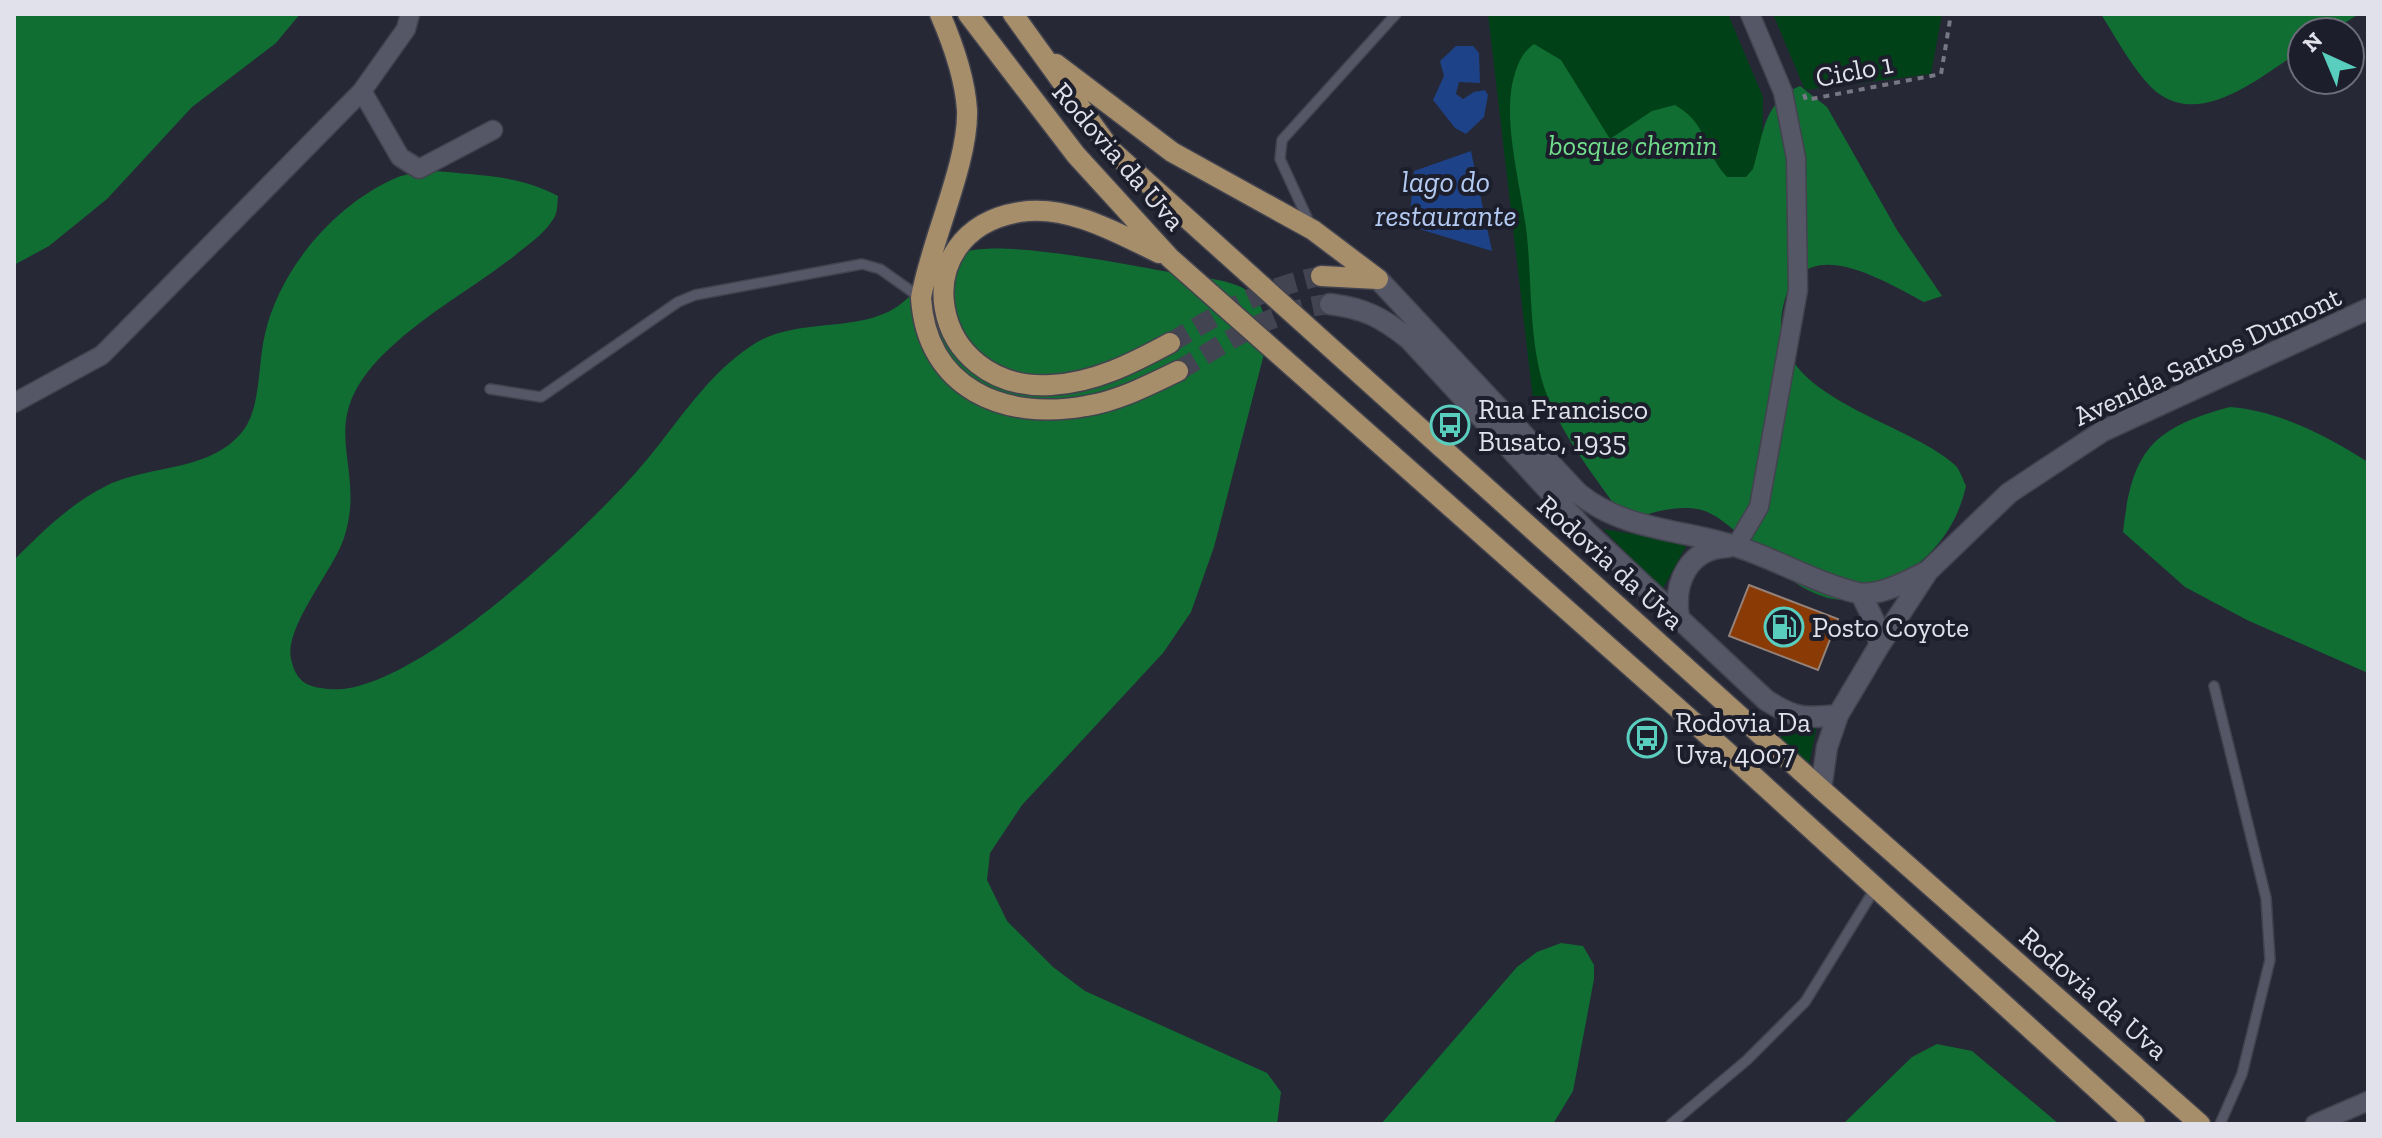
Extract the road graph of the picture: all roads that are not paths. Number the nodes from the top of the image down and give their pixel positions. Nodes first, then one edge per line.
1 (410, 14) edge
2 (940, 14) edge
3 (968, 14) edge
4 (1013, 14) edge
5 (1396, 14) edge
6 (1750, 14) edge
7 (1043, 54) junction
8 (362, 91) junction
9 (493, 130) dead end
10 (1313, 230) junction
11 (1170, 258) junction
12 (1321, 276) tunnel mouth
13 (1378, 279) junction
14 (921, 298) junction
15 (1330, 304) tunnel mouth
16 (2368, 309) edge
17 (1170, 343) tunnel mouth
18 (1178, 371) tunnel mouth
19 (490, 389) dead end
20 (14, 403) edge
21 (1736, 546) junction
22 (1928, 571) junction
23 (1861, 594) junction
24 (1679, 617) junction
25 (1879, 646) junction
26 (2214, 686) dead end
27 (1838, 715) junction
28 (1821, 789) junction
29 (1876, 887) junction
30 (2368, 1101) edge
31 (1671, 1124) edge
32 (2135, 1124) edge
33 (2200, 1124) edge
34 (2220, 1124) edge
35 (2315, 1124) edge

1 - 8 street
2 - 14 main road
3 - 11 main road, Rodovia da Uva
4 - 7 main road, Rodovia da Uva
5 - 10 lane
6 - 21 street
7 - 10 main road
7 - 28 main road, Rodovia da Uva
8 - 9 street
8 - 20 street
10 - 13 main road
11 - 17 main road
11 - 29 main road, Rodovia da Uva
12 - 13 main road
13 - 21 street
14 - 18 main road
14 - 19 lane
15 - 24 street
16 - 22 street, Avenida Santos Dumont
21 - 23 street
21 - 24 street
22 - 23 street
22 - 25 street, Avenida Santos Dumont
23 - 25 street
24 - 27 street
25 - 27 street, Avenida Santos Dumont
26 - 34 lane
27 - 28 street, Avenida Santos Dumont
28 - 33 main road, Rodovia da Uva
29 - 31 lane
29 - 32 main road, Rodovia da Uva
30 - 35 street

